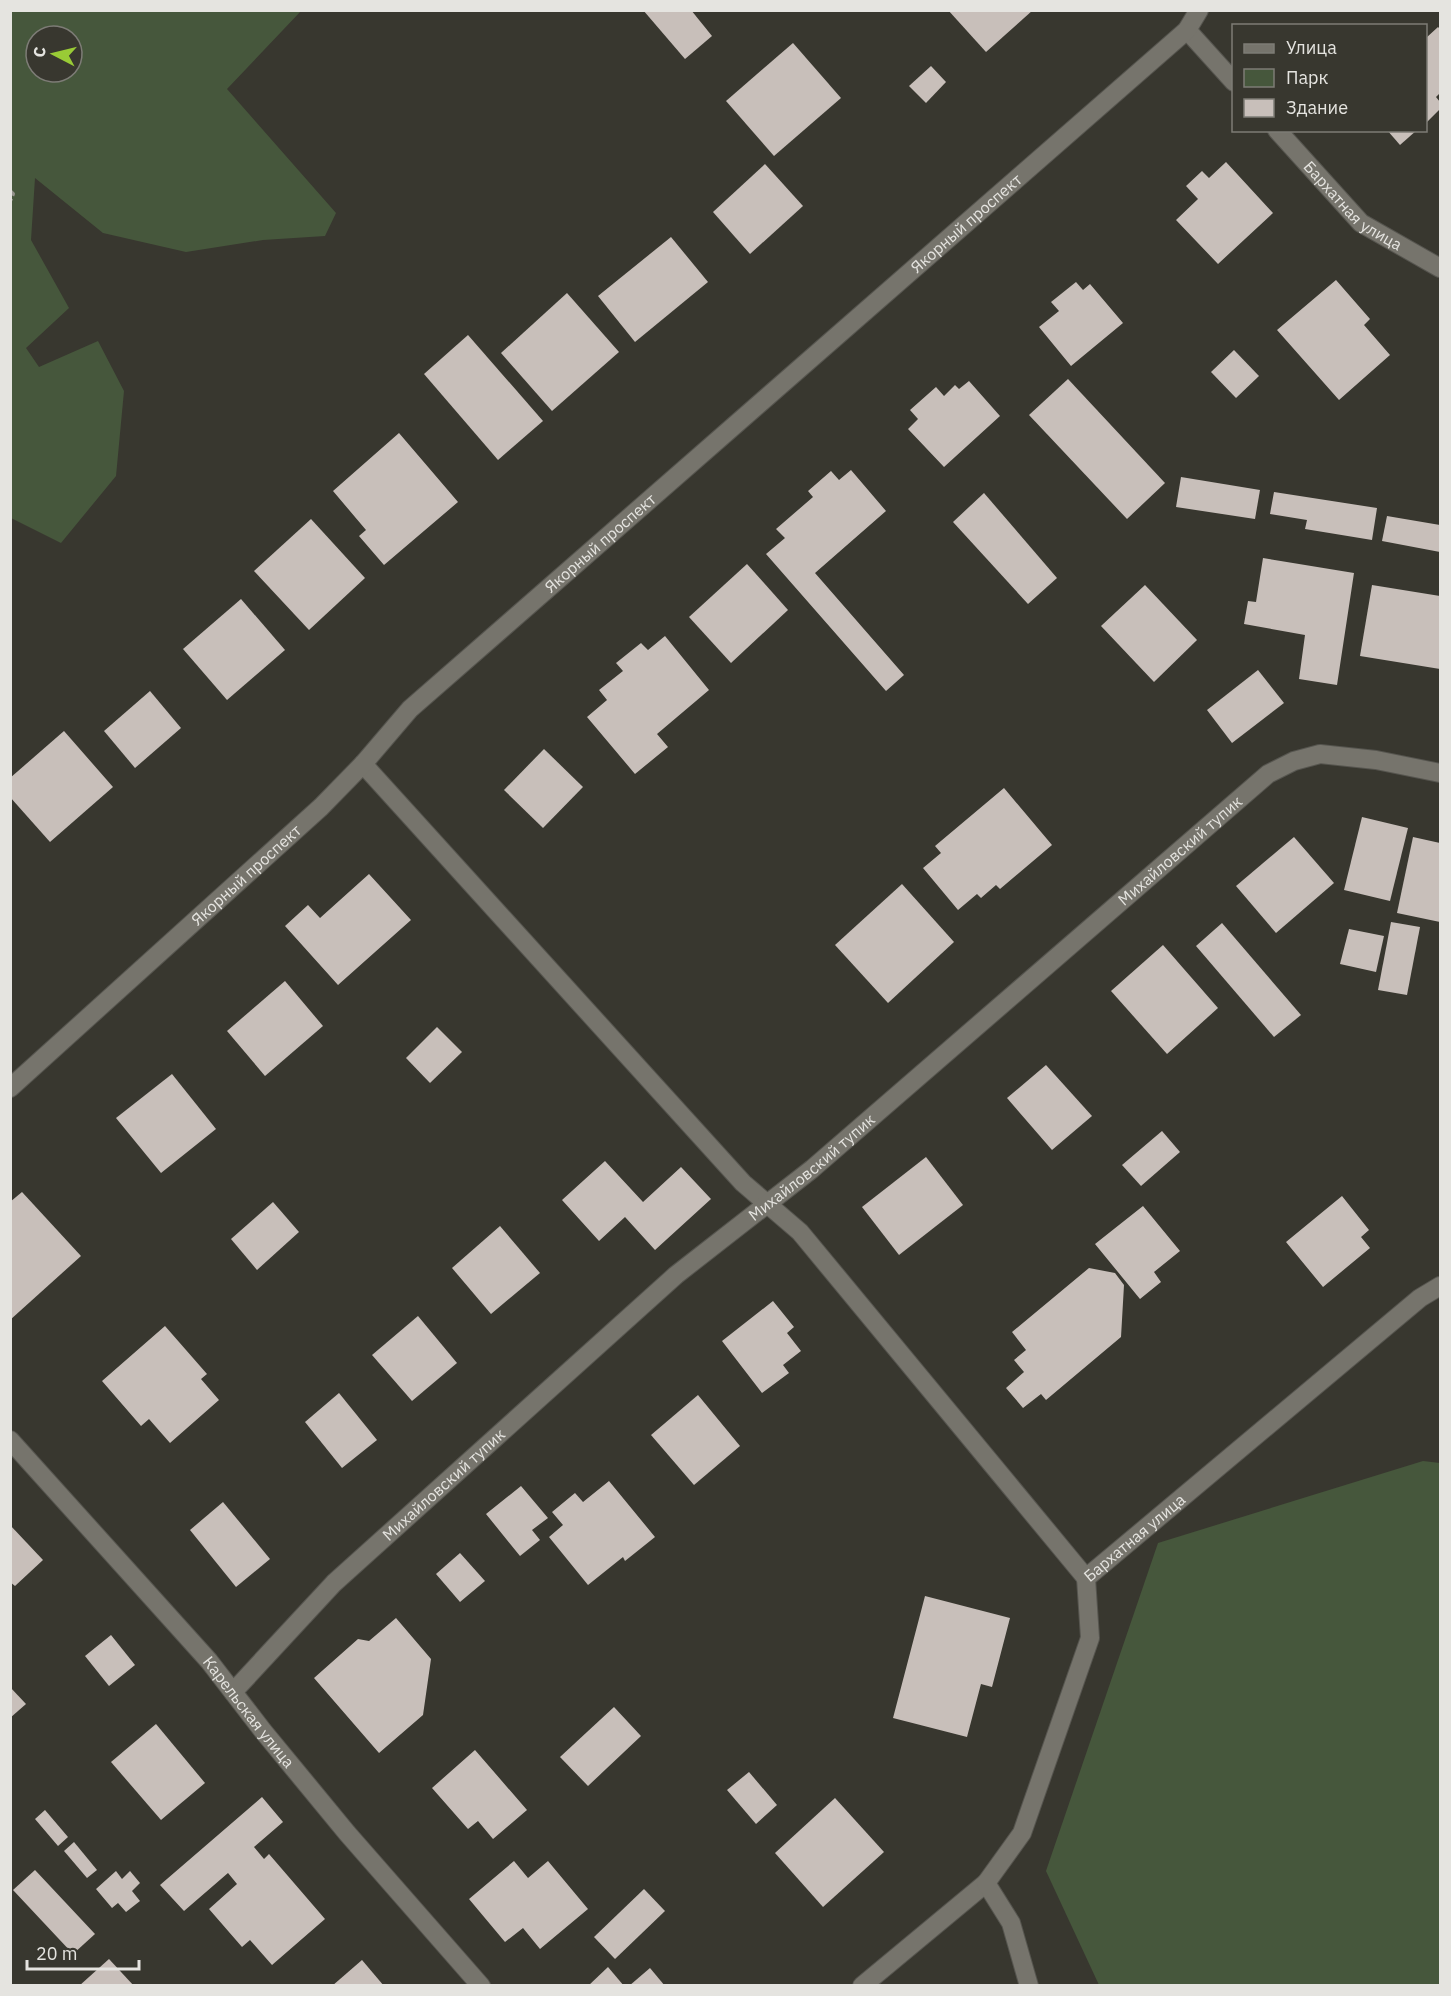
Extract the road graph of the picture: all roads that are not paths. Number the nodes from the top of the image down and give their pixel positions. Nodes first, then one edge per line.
1 (1199, 10) edge
2 (1187, 30) junction
3 (1232, 81) edge
4 (1279, 132) edge
5 (1440, 268) edge
6 (363, 764) junction
7 (1440, 773) edge
8 (10, 1088) edge
9 (769, 1204) junction
10 (1440, 1286) edge
11 (10, 1440) edge
12 (1086, 1578) junction
13 (233, 1692) junction
14 (986, 1883) junction
15 (482, 1986) edge
16 (862, 1986) edge
17 (1029, 1986) edge

1 - 2 street, Якорный проспект
2 - 3 street
2 - 6 street, Якорный проспект
4 - 5 street, Бархатная улица
6 - 8 street, Якорный проспект
6 - 9 street
7 - 9 street, Михайловский тупик
9 - 12 street
9 - 13 street, Михайловский тупик
10 - 12 street, Бархатная улица
11 - 13 street, Карельская улица
12 - 14 street, Бархатная улица
13 - 15 street, Карельская улица
14 - 16 street, Бархатная улица
14 - 17 street

